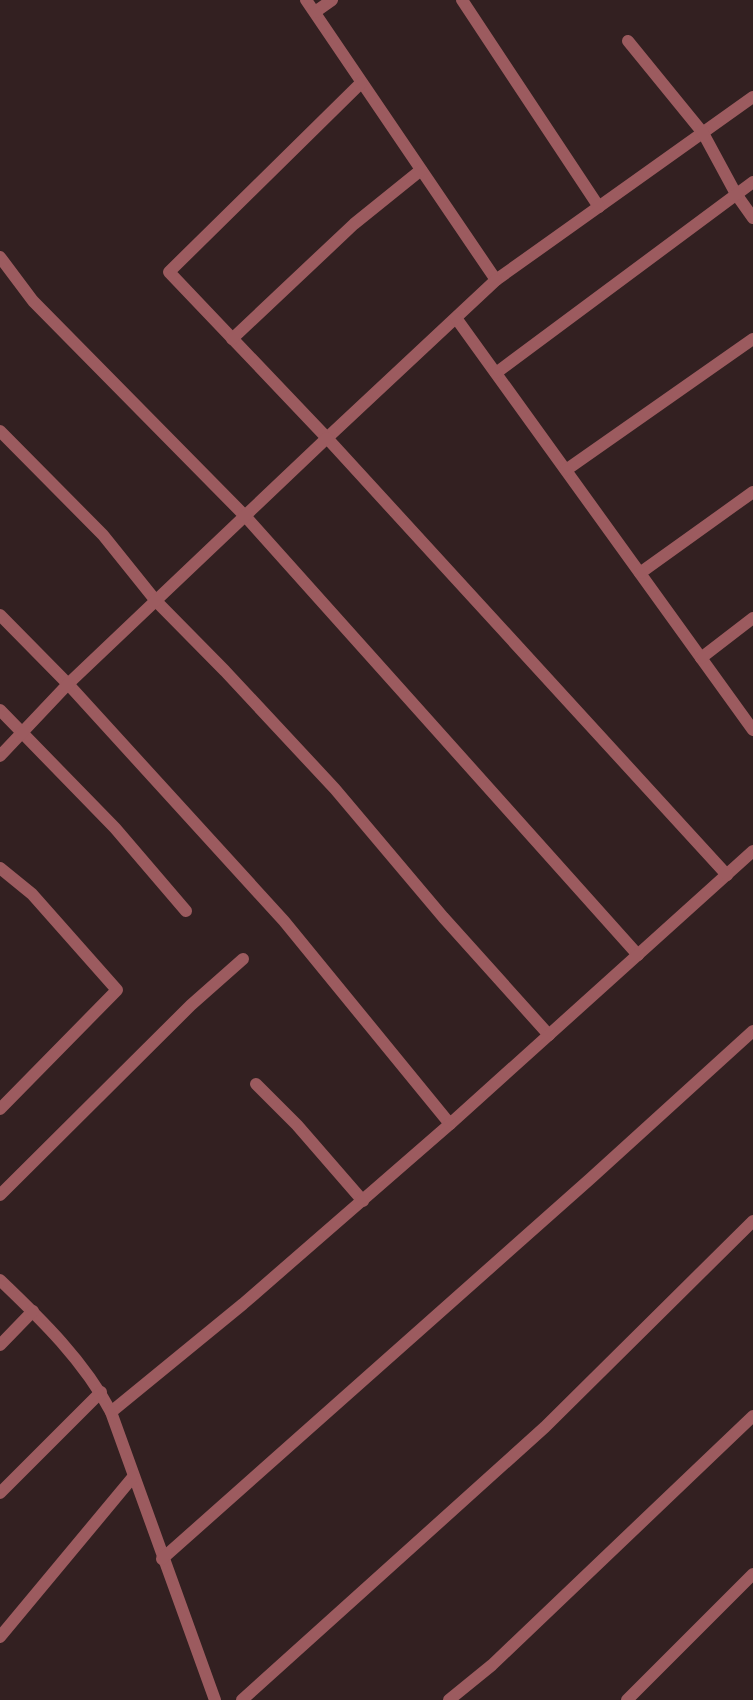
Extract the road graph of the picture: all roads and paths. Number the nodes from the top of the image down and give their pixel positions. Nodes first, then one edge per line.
1 (306, 0) edge
2 (332, 0) edge
3 (462, 0) edge
4 (315, 12) junction
5 (628, 41) dead end
6 (361, 83) junction
7 (753, 97) edge
8 (703, 133) junction
9 (420, 170) junction
10 (753, 182) edge
11 (736, 194) junction
12 (599, 207) junction
13 (753, 218) edge
14 (0, 257) edge
15 (496, 280) junction
16 (456, 318) junction
17 (753, 338) edge
18 (232, 339) junction
19 (496, 373) junction
20 (0, 431) edge
21 (327, 438) junction
22 (566, 470) junction
23 (753, 492) edge
24 (246, 517) junction
25 (640, 573) junction
26 (156, 601) junction
27 (0, 615) edge
28 (753, 618) edge
29 (701, 658) junction
30 (68, 684) junction
31 (0, 710) edge
32 (753, 730) edge
33 (23, 734) junction
34 (0, 756) edge
35 (753, 851) edge
36 (0, 868) edge
37 (727, 875) junction
38 (186, 911) dead end
39 (638, 955) junction
40 (243, 959) dead end
41 (753, 1031) edge
42 (549, 1035) junction
43 (256, 1084) dead end
44 (0, 1109) edge
45 (450, 1124) junction
46 (0, 1195) edge
47 (363, 1201) junction
48 (753, 1221) edge
49 (0, 1280) edge
50 (33, 1311) junction
51 (0, 1345) edge
52 (101, 1392) junction
53 (111, 1412) junction
54 (753, 1416) edge
55 (134, 1477) junction
56 (0, 1493) edge
57 (162, 1558) junction
58 (753, 1574) edge
59 (0, 1637) edge
60 (215, 1700) edge
61 (242, 1700) edge
62 (449, 1700) edge
63 (627, 1700) edge

1 - 4 street
2 - 4 street
3 - 12 street
4 - 6 street
5 - 8 street
6 - 9 street
6 - 18 street
7 - 8 street
8 - 11 street
8 - 12 street
9 - 15 street
9 - 18 street
10 - 11 street
11 - 13 street
11 - 19 street
12 - 15 street
14 - 24 street
15 - 16 street
16 - 19 street
16 - 21 street
17 - 22 street
18 - 21 street
19 - 22 street
20 - 26 street
21 - 24 street
21 - 37 street
22 - 25 street
23 - 25 street
24 - 26 street
24 - 39 street
25 - 29 street
26 - 30 street
26 - 42 street
27 - 30 street
28 - 29 street
29 - 32 street
30 - 33 street
30 - 45 street
31 - 33 street
33 - 34 street
33 - 38 street
35 - 37 street
36 - 44 street
37 - 39 street
39 - 42 street
40 - 46 street
41 - 57 street
42 - 45 street
43 - 47 street
45 - 47 street
47 - 53 street
48 - 61 street
49 - 50 street
50 - 51 street
50 - 52 street
52 - 53 street
52 - 56 street
53 - 55 street
54 - 62 street
55 - 57 street
55 - 59 street
57 - 60 street
58 - 63 street

